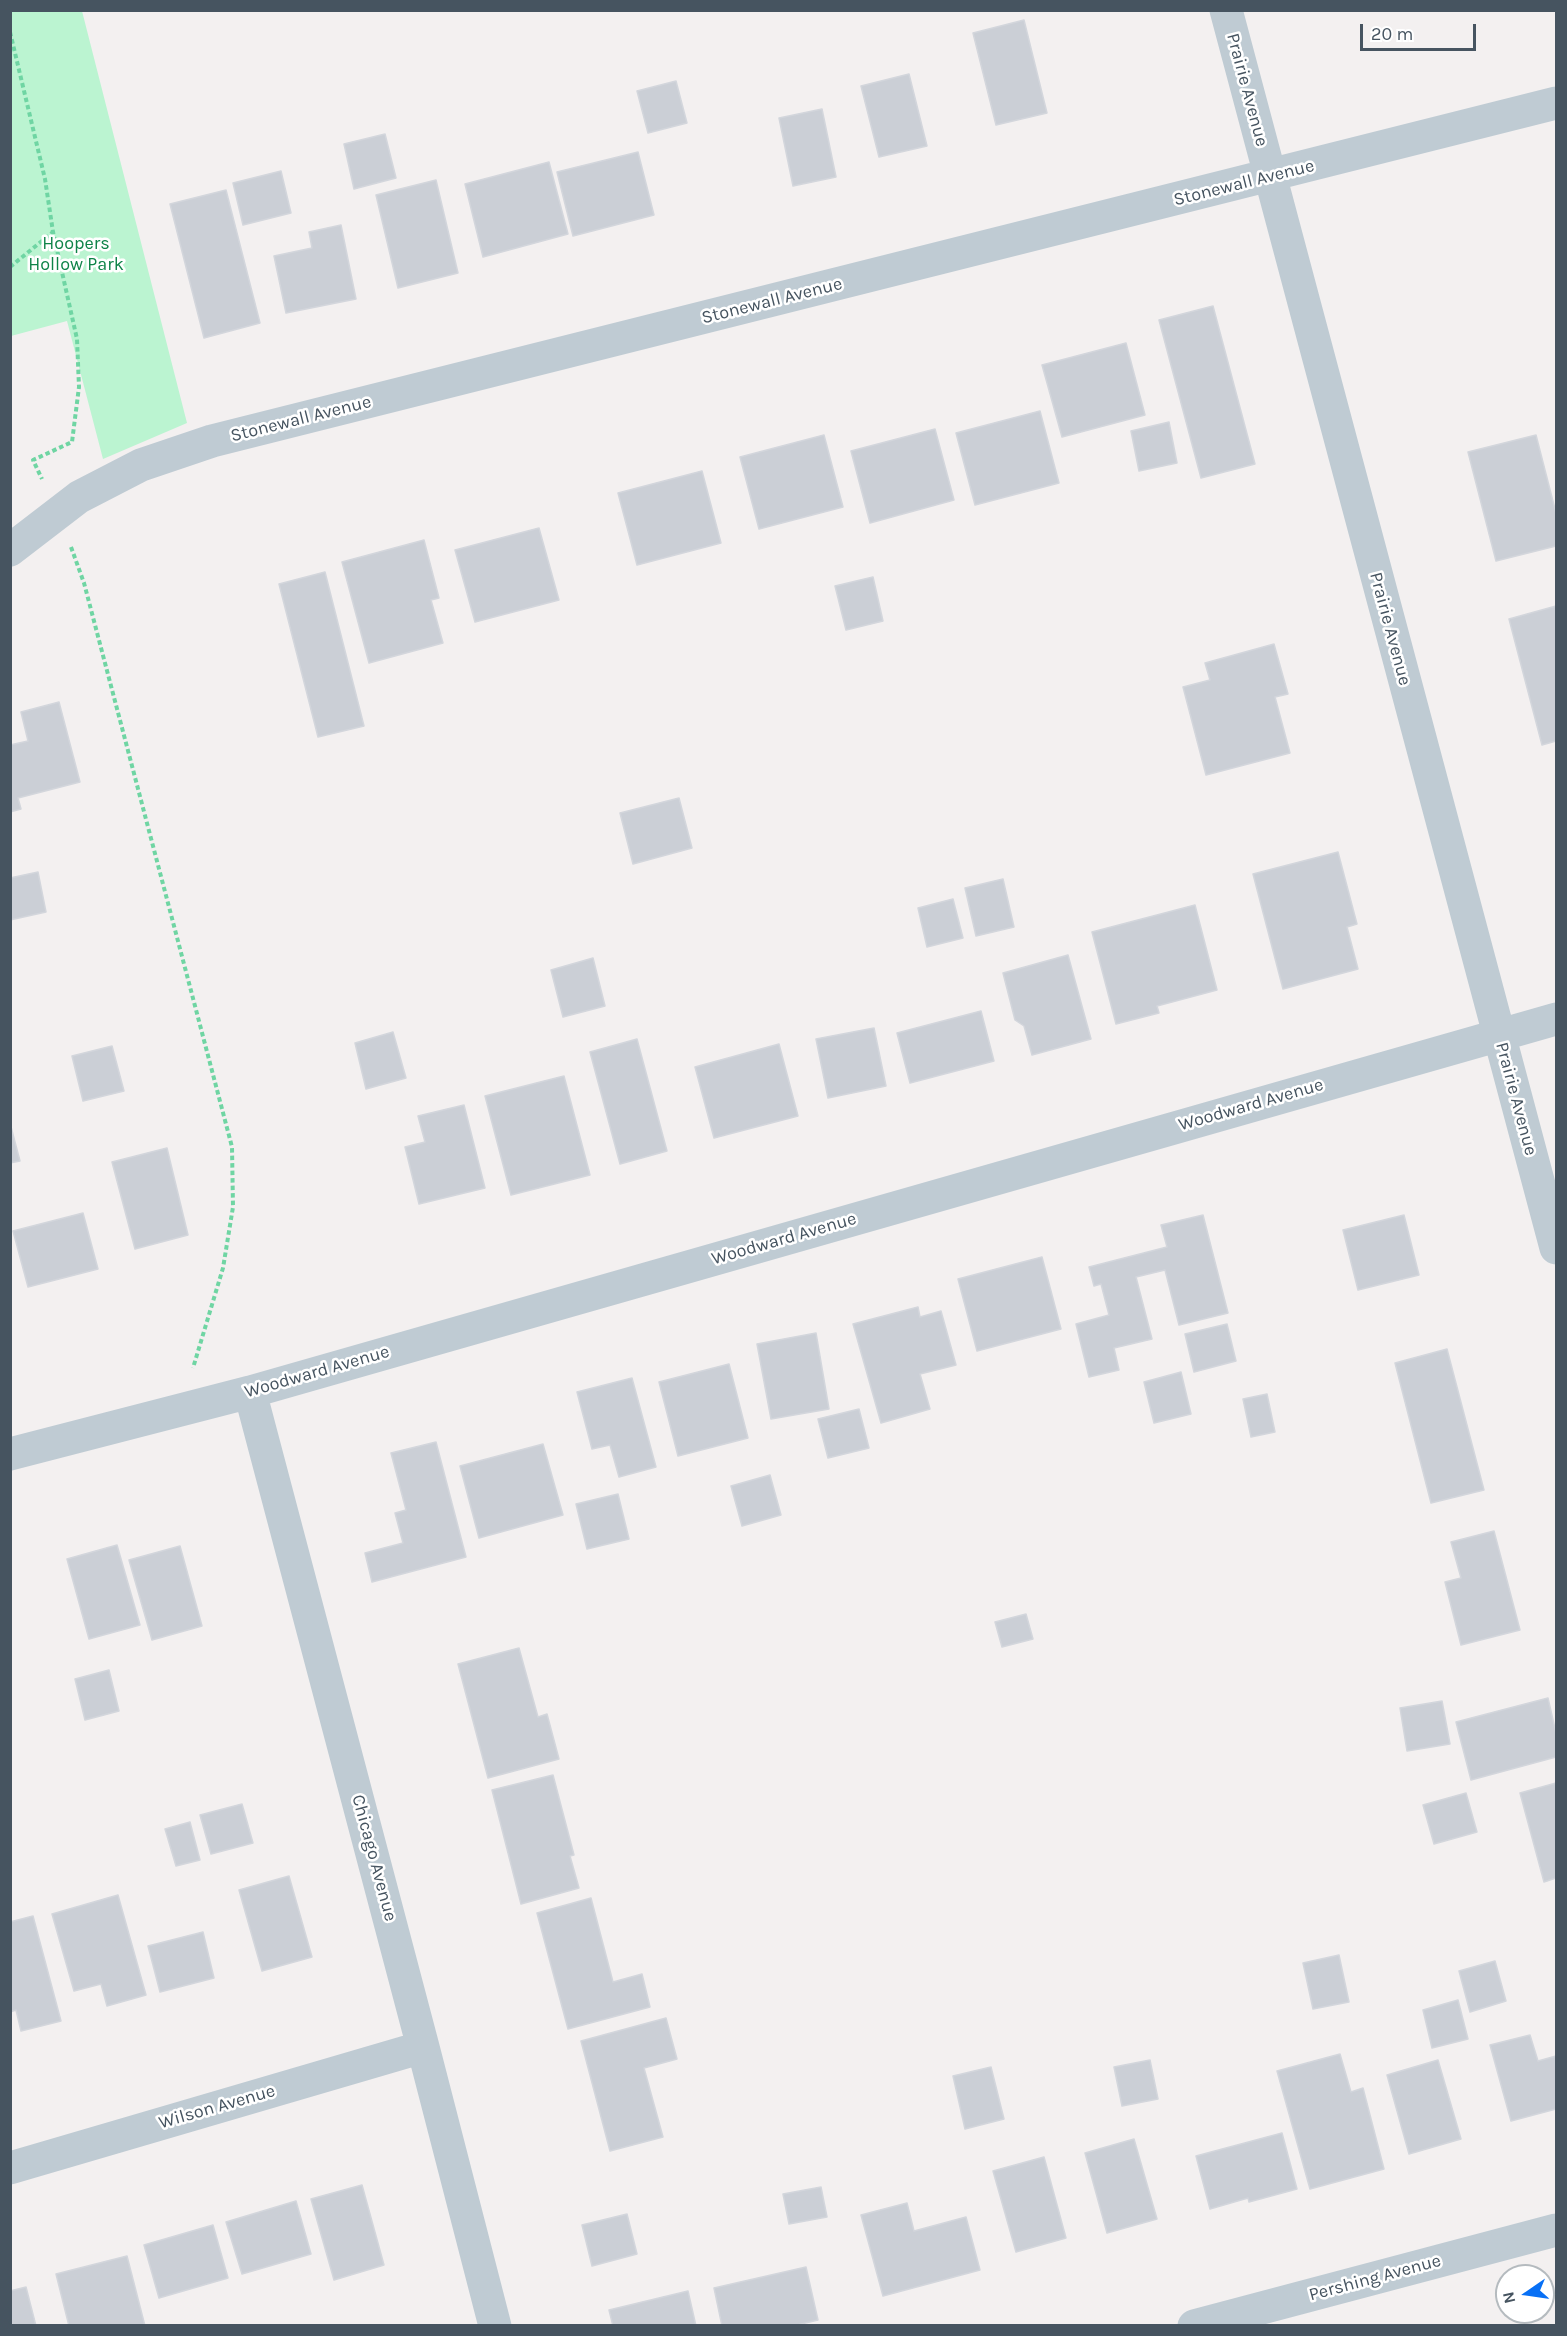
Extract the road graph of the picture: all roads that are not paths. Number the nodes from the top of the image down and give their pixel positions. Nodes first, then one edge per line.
1 (1226, 10) edge
2 (1557, 104) edge
3 (1270, 176) junction
4 (10, 550) edge
5 (1557, 1019) edge
6 (1498, 1034) junction
7 (1557, 1248) edge
8 (250, 1392) junction
9 (10, 1454) edge
10 (423, 2047) junction
11 (10, 2168) edge
12 (1557, 2230) edge
13 (495, 2325) edge
14 (1194, 2325) edge

1 - 3 street, Prairie Avenue
2 - 3 street, Stonewall Avenue
3 - 4 street, Stonewall Avenue
3 - 6 street, Prairie Avenue
5 - 6 street, Woodward Avenue
6 - 7 street, Prairie Avenue
6 - 8 street, Woodward Avenue
8 - 9 street, Woodward Avenue
8 - 10 street, Chicago Avenue
10 - 11 street, Wilson Avenue
10 - 13 street, Chicago Avenue
12 - 14 street, Pershing Avenue

